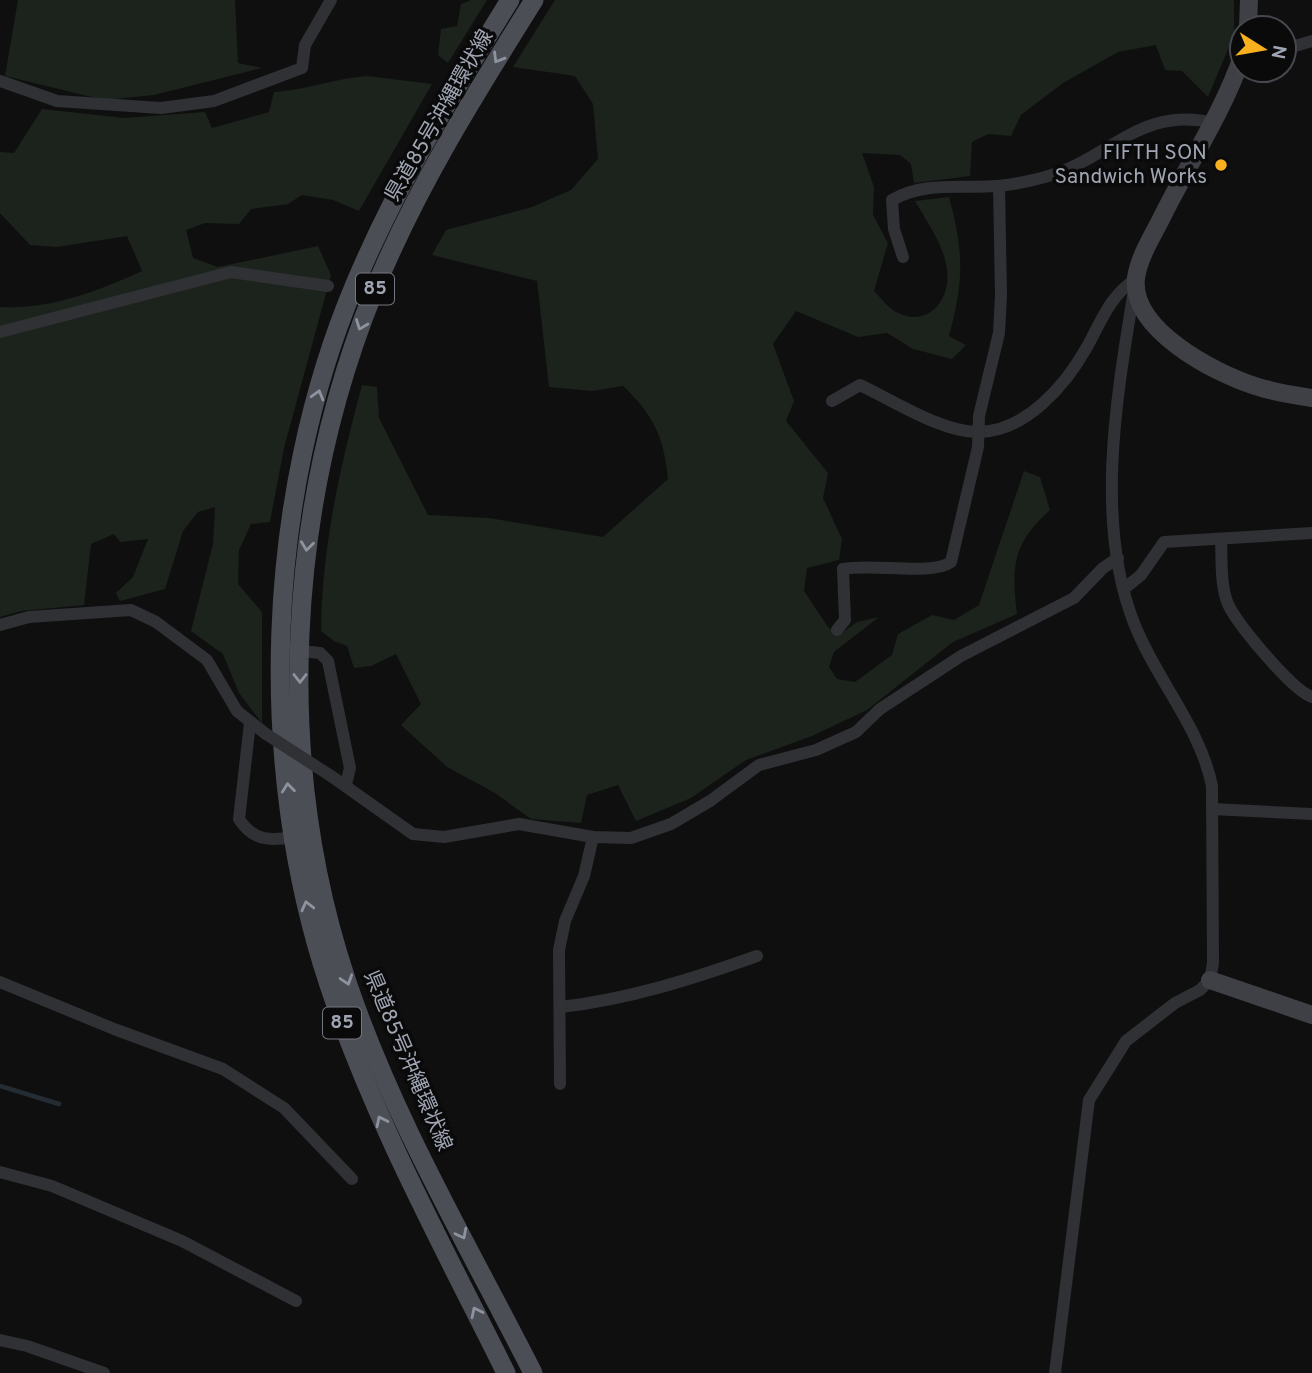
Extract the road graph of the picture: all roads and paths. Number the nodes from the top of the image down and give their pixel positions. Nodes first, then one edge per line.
1 (331, 0) edge
2 (510, 0) edge
3 (534, 0) edge
4 (0, 81) edge
5 (1231, 84) edge
6 (1214, 123) junction
7 (999, 186) junction
8 (903, 257) dead end
9 (1136, 279) junction
10 (328, 286) dead end
11 (0, 332) edge
12 (1312, 398) edge
13 (832, 401) dead end
14 (979, 432) junction
15 (1312, 533) edge
16 (1221, 539) junction
17 (1118, 558) junction
18 (1125, 588) junction
19 (0, 625) edge
20 (837, 630) dead end
21 (300, 651) junction
22 (1312, 697) edge
23 (250, 723) junction
24 (346, 784) junction
25 (1212, 809) junction
26 (1312, 814) edge
27 (593, 837) junction
28 (295, 846) junction
29 (757, 956) dead end
30 (1210, 980) junction
31 (0, 982) edge
32 (561, 1007) junction
33 (1312, 1015) edge
34 (560, 1084) dead end
35 (0, 1172) edge
36 (352, 1179) dead end
37 (296, 1301) dead end
38 (0, 1340) edge
39 (104, 1373) edge
40 (506, 1373) edge
41 (533, 1373) edge
42 (1055, 1373) edge

1 - 4 street
28 -> 2 main road, 県道85号沖縄環状線 / 85
3 -> 21 main road, 県道85号沖縄環状線 / 85
5 - 6 main road
6 - 7 street
6 - 9 main road
7 - 8 street
7 - 14 street
9 - 12 main road
9 - 14 street
9 - 17 street
10 - 11 street
13 - 14 street
14 - 20 street
15 - 16 street
16 - 18 street
16 - 22 street
17 - 18 street
17 - 27 street
18 - 25 street
19 - 23 street
21 - 24 street
21 -> 41 main road, 県道85号沖縄環状線 / 85
23 - 24 street, bridge
23 - 28 street
24 - 27 street
25 - 26 street
25 - 30 street
27 - 32 street
40 -> 28 main road, 県道85号沖縄環状線 / 85
29 - 32 street
30 - 33 main road
30 - 42 street
31 - 36 street
32 - 34 street
35 - 37 street
38 - 39 street

